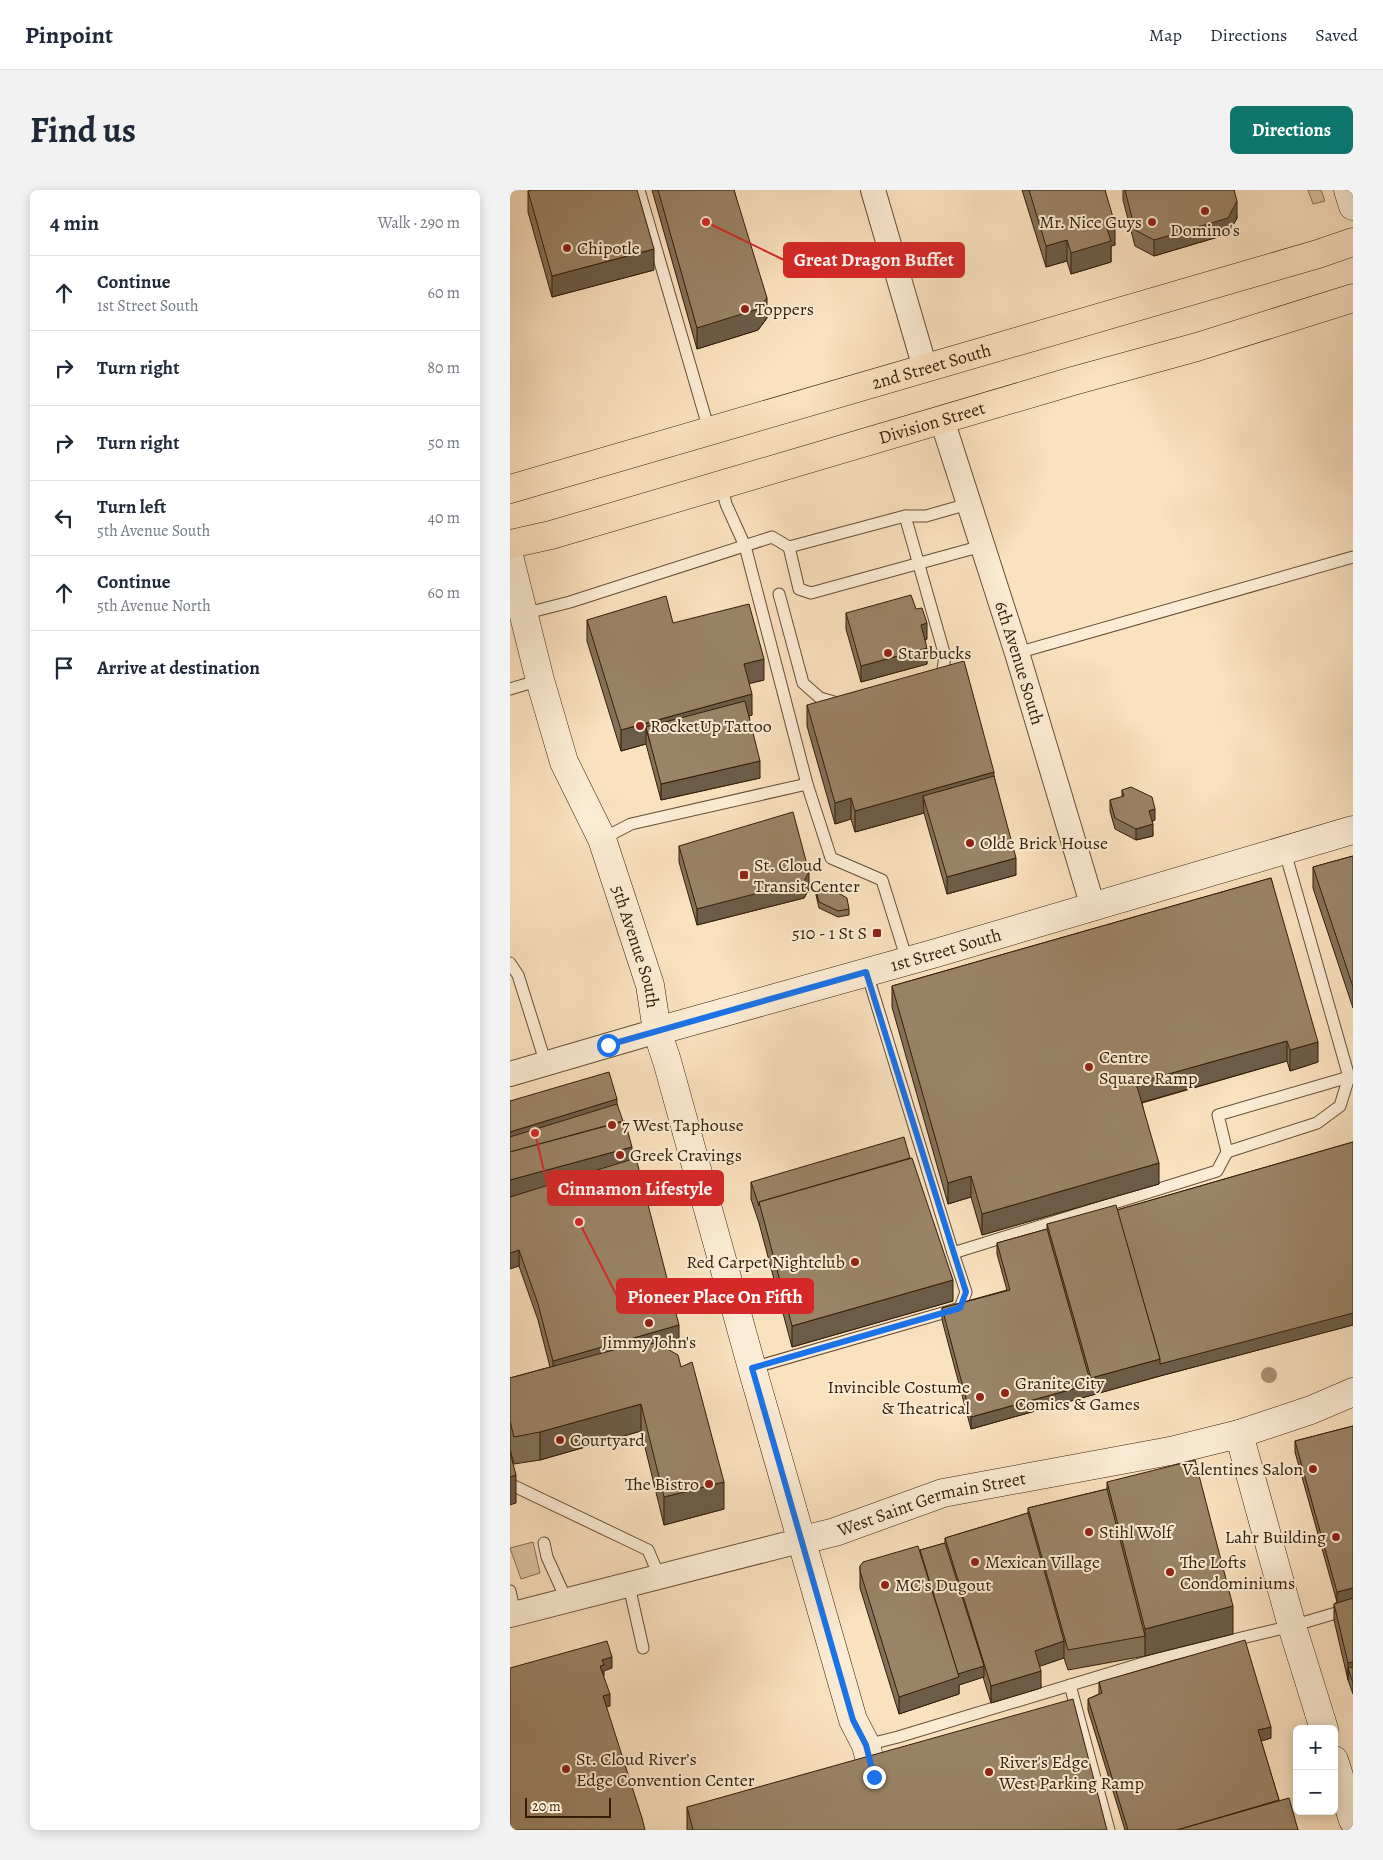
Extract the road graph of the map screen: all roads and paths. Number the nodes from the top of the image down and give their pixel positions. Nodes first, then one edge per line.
1 (639, 190) edge
2 (873, 190) edge
3 (1348, 190) edge
4 (1353, 206) edge
5 (1353, 242) edge
6 (1353, 298) edge
7 (925, 368) junction
8 (942, 420) junction
9 (709, 430) junction
10 (721, 484) junction
11 (510, 489) edge
12 (968, 504) junction
13 (905, 516) junction
14 (510, 544) edge
15 (745, 546) junction
16 (982, 546) junction
17 (789, 547) junction
18 (1353, 557) edge
19 (510, 560) edge
20 (919, 565) junction
21 (799, 590) junction
22 (779, 594) junction
23 (760, 597) junction
24 (523, 614) junction
25 (1017, 653) junction
26 (540, 680) junction
27 (929, 683) edge
28 (510, 690) edge
29 (850, 706) edge
30 (807, 784) junction
31 (1353, 830) edge
32 (602, 839) junction
33 (1285, 852) junction
34 (1093, 907) junction
35 (907, 960) junction
36 (510, 963) edge
37 (866, 972) junction
38 (657, 1031) junction
39 (546, 1064) junction
40 (510, 1074) edge
41 (1349, 1077) junction
42 (1227, 1152) junction
43 (953, 1252) junction
44 (752, 1368) junction
45 (1353, 1392) edge
46 (1238, 1434) junction
47 (512, 1485) edge
48 (803, 1540) junction
49 (544, 1543) dead end
50 (660, 1578) junction
51 (628, 1586) junction
52 (510, 1591) edge
53 (567, 1601) junction
54 (1353, 1608) edge
55 (512, 1615) edge
56 (1292, 1626) junction
57 (643, 1648) dead end
58 (1070, 1685) junction
59 (1323, 1725) edge
60 (866, 1745) junction
61 (1337, 1770) edge
62 (874, 1777) edge
63 (1353, 1820) edge
64 (1108, 1830) edge

1 - 9 lane
2 - 7 street
3 - 4 street
5 - 7 highway, 2nd Street South
6 - 8 highway, Division Street
7 - 9 highway, 2nd Street South
8 - 10 highway, Division Street
8 - 12 street, 6th Avenue South
9 - 11 highway, 2nd Street South
10 - 14 highway, Division Street
10 - 15 lane
12 - 13 lane
12 - 16 street, 6th Avenue South
13 - 17 lane
13 - 20 lane
15 - 17 lane
15 - 23 lane
15 - 24 lane
16 - 20 lane
16 - 25 street, 6th Avenue South
17 - 21 lane
18 - 25 lane
19 - 24 street, 5th Avenue South
20 - 21 lane
20 - 27 lane
21 - 22 lane
22 - 23 lane
22 - 29 lane
23 - 30 lane
24 - 26 street, 5th Avenue South
25 - 34 street, 6th Avenue South
26 - 28 lane
26 - 32 street, 5th Avenue South
30 - 32 lane
30 - 35 lane
31 - 33 street, 1st Street South
32 - 38 street, 5th Avenue South
33 - 34 street, 1st Street South
33 - 41 lane
34 - 35 street, 1st Street South
35 - 37 street, 1st Street South
36 - 39 lane
37 - 38 street, 1st Street South
37 - 43 lane
38 - 39 street, 1st Street South
38 - 44 street, 5th Avenue South
39 - 40 street, 1st Street South
41 - 42 lane
41 - 42 lane
42 - 43 lane
43 - 44 lane
44 - 48 street, 5th Avenue South
45 - 46 street, West Saint Germain Street
46 - 48 street, West Saint Germain Street
46 - 56 street
47 - 50 lane
48 - 50 street, West Saint Germain Street
48 - 60 street, 5th Avenue South
49 - 53 lane
50 - 51 street, West Saint Germain Street
51 - 53 street, West Saint Germain Street
51 - 57 lane
52 - 55 lane
53 - 55 street, West Saint Germain Street
54 - 56 lane
56 - 58 lane
56 - 59 street
58 - 60 lane
58 - 64 lane
60 - 62 street, 5th Avenue South
61 - 63 street

